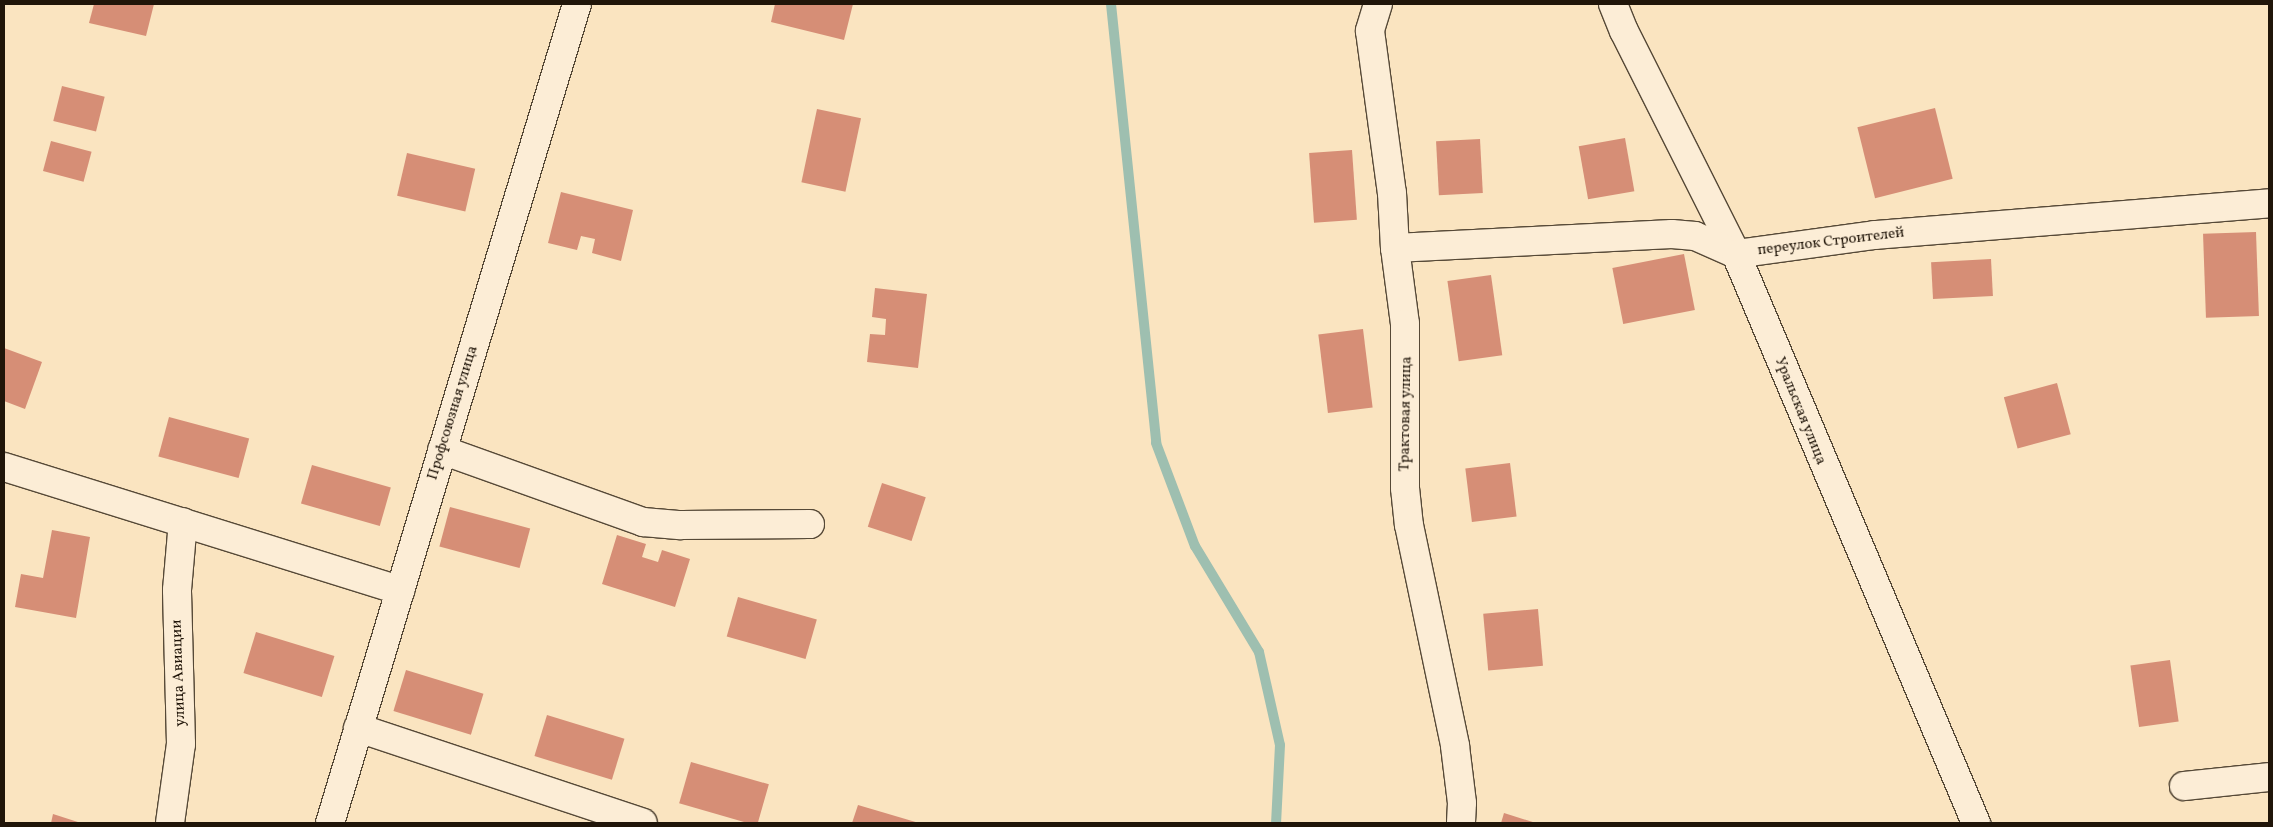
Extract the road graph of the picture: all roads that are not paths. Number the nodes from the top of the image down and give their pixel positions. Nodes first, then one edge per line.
1 (577, 4) edge
2 (1378, 4) edge
3 (1614, 4) edge
4 (2269, 203) edge
5 (1395, 248) junction
6 (1736, 254) junction
7 (442, 450) junction
8 (4, 467) edge
9 (183, 522) junction
10 (810, 524) dead end
11 (400, 590) junction
12 (358, 728) junction
13 (2269, 777) edge
14 (2184, 786) dead end
15 (170, 823) edge
16 (330, 823) edge
17 (643, 823) edge
18 (1461, 823) edge
19 (1976, 823) edge

1 - 7 street, Профсоюзная улица
2 - 5 street, Трактовая улица
3 - 6 street, Уральская улица
4 - 6 street, переулок Строителей
5 - 6 street, переулок Строителей
5 - 18 street, Трактовая улица
6 - 19 street, Уральская улица
7 - 10 street
7 - 11 street, Профсоюзная улица
8 - 9 street
9 - 11 street
9 - 15 street, улица Авиации
11 - 12 street, Профсоюзная улица
12 - 16 street, Профсоюзная улица
12 - 17 street
13 - 14 street

